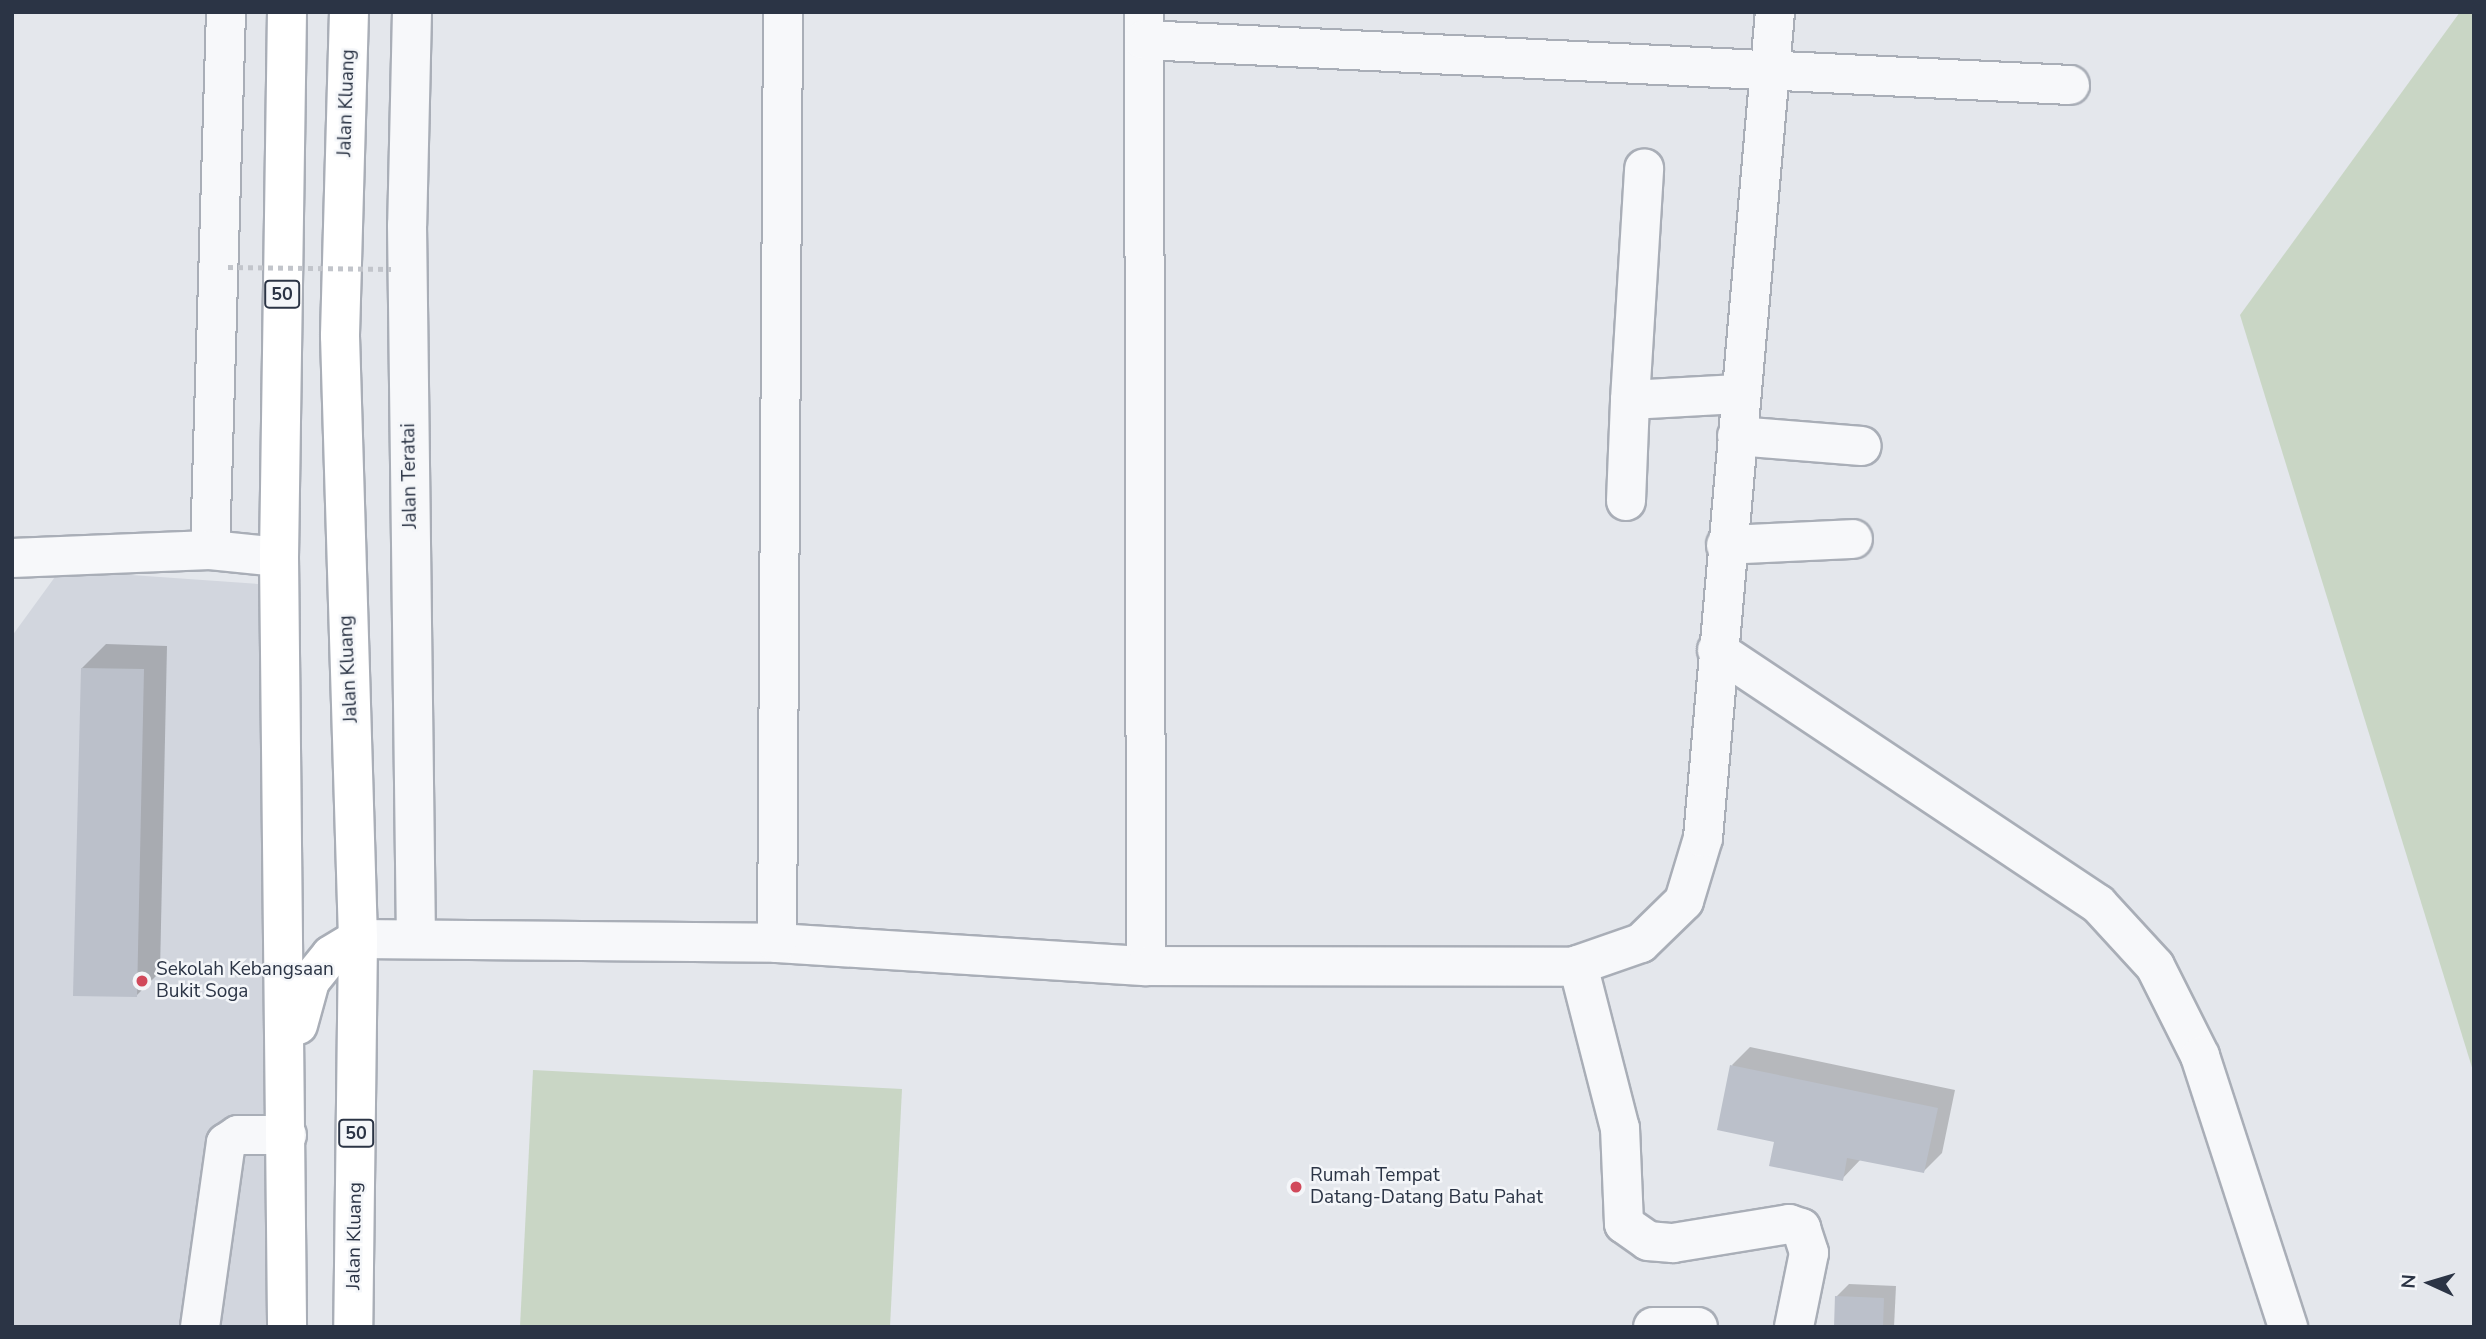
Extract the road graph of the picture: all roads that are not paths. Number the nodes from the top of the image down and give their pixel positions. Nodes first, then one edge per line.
1 (226, 12) edge
2 (287, 12) edge
3 (349, 12) edge
4 (412, 12) edge
5 (783, 12) edge
6 (1775, 12) edge
7 (1144, 26) edge
8 (1771, 71) junction
9 (2070, 85) dead end
10 (1644, 168) dead end
11 (1738, 394) junction
12 (1630, 400) junction
13 (1737, 436) junction
14 (1862, 446) dead end
15 (1626, 501) dead end
16 (1853, 539) dead end
17 (1727, 545) junction
18 (210, 550) junction
19 (279, 557) junction
20 (12, 558) edge
21 (1717, 650) junction
22 (358, 939) junction
23 (416, 939) junction
24 (777, 943) junction
25 (1578, 965) junction
26 (1146, 966) junction
27 (287, 1066) junction
28 (287, 1135) junction
29 (200, 1327) edge
30 (287, 1327) edge
31 (353, 1327) edge
32 (1653, 1327) edge
33 (1698, 1327) edge
34 (1794, 1327) edge
35 (2288, 1327) edge

1 - 18 street
2 - 19 highway, 50
3 - 22 highway, Jalan Kluang / 50
4 - 23 street, Jalan Teratai
5 - 24 street
6 - 8 street
7 - 8 street
7 - 26 street
8 - 9 street
8 - 11 street
10 - 12 street
11 - 12 street
11 - 13 street
12 - 15 street
13 - 14 street
13 - 17 street
16 - 17 street
17 - 21 street
18 - 19 street
18 - 20 street
19 - 27 highway, 50
21 - 25 street
21 - 35 street
22 - 23 street
22 - 27 highway
22 - 31 highway, Jalan Kluang / 50
23 - 24 street
24 - 26 street
25 - 26 street
25 - 34 street
27 - 28 highway, 50
28 - 29 street
28 - 30 highway, 50
32 - 33 street

